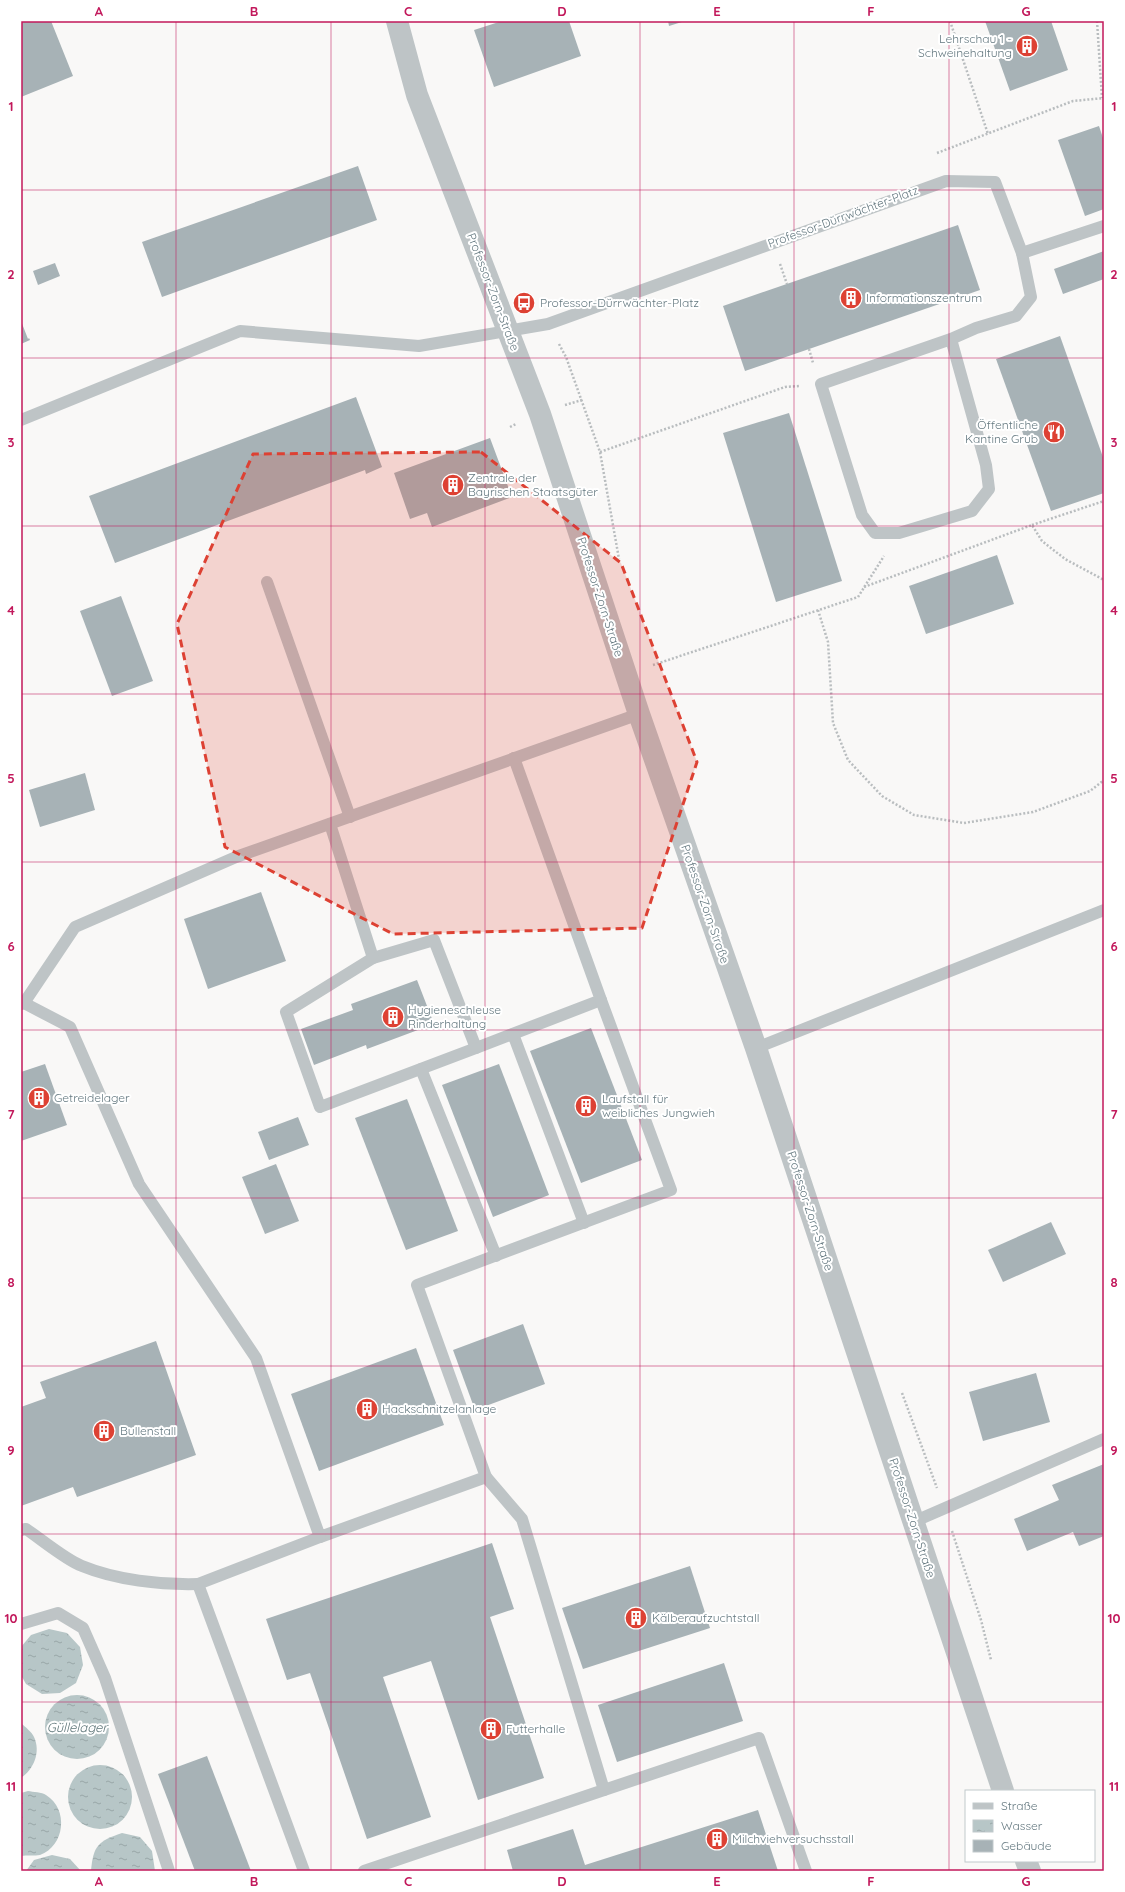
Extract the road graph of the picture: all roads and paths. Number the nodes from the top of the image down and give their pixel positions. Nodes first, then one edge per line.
1 (396, 21) edge
2 (950, 21) edge
3 (1097, 21) edge
4 (1103, 98) edge
5 (988, 134) junction
6 (937, 154) dead end
7 (1104, 226) edge
8 (1022, 253) junction
9 (508, 331) junction
10 (951, 339) junction
11 (821, 384) junction
12 (582, 400) dead end
13 (21, 420) edge
14 (600, 452) junction
15 (1104, 501) edge
16 (1032, 525) junction
17 (899, 533) junction
18 (620, 564) dead end
19 (1104, 580) edge
20 (267, 582) dead end
21 (864, 587) junction
22 (818, 610) junction
23 (649, 659) dead end
24 (639, 714) junction
25 (514, 758) junction
26 (1104, 780) edge
27 (350, 816) junction
28 (330, 824) junction
29 (1104, 910) edge
30 (373, 958) junction
31 (601, 1000) junction
32 (22, 1004) edge
33 (513, 1034) junction
34 (476, 1048) junction
35 (756, 1048) junction
36 (421, 1069) junction
37 (584, 1223) junction
38 (496, 1256) junction
39 (1104, 1440) edge
40 (486, 1477) junction
41 (913, 1522) junction
42 (21, 1530) edge
43 (320, 1537) junction
44 (198, 1584) junction
45 (21, 1624) edge
46 (604, 1790) junction
47 (1003, 1790) edge
48 (169, 1871) edge
49 (304, 1871) edge
50 (364, 1871) edge
51 (806, 1871) edge

1 - 9 street, Professor-Zorn-Straße
2 - 5 path
3 - 4 path
4 - 5 path
5 - 6 path
7 - 8 lane
8 - 9 lane, Professor-Dürrwächter-Platz
8 - 10 lane, Professor-Dürrwächter-Platz
9 - 13 lane
9 - 24 street, Professor-Zorn-Straße
10 - 11 lane, Professor-Dürrwächter-Platz
10 - 17 lane
11 - 14 path
11 - 17 lane
12 - 14 path
14 - 18 path
15 - 16 path
16 - 19 path
16 - 21 path
17 - 21 path
20 - 27 lane
21 - 22 path
22 - 23 path
22 - 26 path
24 - 25 lane
24 - 35 street, Professor-Zorn-Straße
25 - 27 lane
25 - 31 lane
27 - 28 lane
28 - 30 lane
28 - 32 lane
29 - 35 lane
30 - 34 lane
30 - 36 lane
31 - 33 lane
31 - 37 lane
32 - 43 lane
33 - 34 lane
33 - 37 lane
34 - 36 lane
35 - 41 street, Professor-Zorn-Straße
36 - 38 lane
37 - 38 lane
38 - 40 lane
39 - 41 lane
40 - 43 lane
40 - 46 lane
41 - 47 street, Professor-Zorn-Straße
42 - 44 lane
43 - 44 lane
44 - 49 lane
45 - 48 lane
46 - 50 lane
46 - 51 lane

